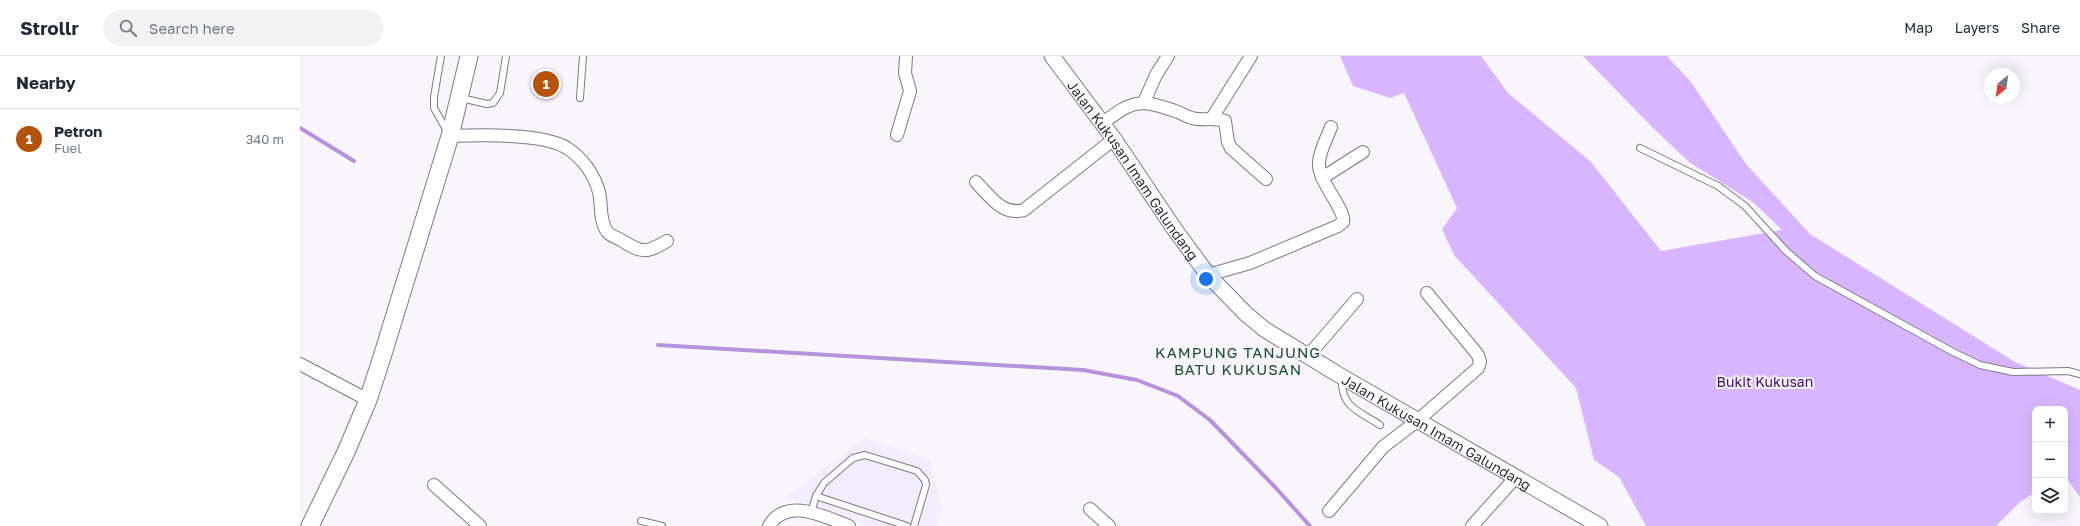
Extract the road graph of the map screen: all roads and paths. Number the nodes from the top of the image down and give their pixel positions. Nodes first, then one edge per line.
1 (441, 56) edge
2 (469, 56) edge
3 (506, 56) edge
4 (583, 56) edge
5 (906, 56) edge
6 (1052, 56) edge
7 (1168, 56) edge
8 (1251, 56) edge
9 (460, 98) junction
10 (580, 98) dead end
11 (1144, 102) junction
12 (1212, 118) junction
13 (1103, 123) junction
14 (1331, 127) dead end
15 (897, 135) dead end
16 (450, 136) junction
17 (1114, 139) junction
18 (1640, 148) dead end
19 (1363, 152) dead end
20 (1322, 178) junction
21 (1266, 179) dead end
22 (976, 182) dead end
23 (667, 241) dead end
24 (1208, 275) junction
25 (1427, 292) dead end
26 (1356, 298) dead end
27 (1308, 356) junction
28 (300, 364) edge
29 (2080, 374) edge
30 (1343, 377) junction
31 (368, 400) junction
32 (1418, 421) junction
33 (1380, 425) dead end
34 (1515, 478) junction
35 (434, 485) dead end
36 (816, 496) junction
37 (1090, 509) dead end
38 (1329, 511) dead end
39 (811, 513) junction
40 (641, 521) dead end
41 (310, 526) edge
42 (480, 526) edge
43 (662, 526) edge
44 (769, 526) edge
45 (850, 526) edge
46 (907, 526) edge
47 (914, 526) edge
48 (1109, 526) edge
49 (1472, 526) edge
50 (1600, 526) edge

1 - 16 lane
2 - 9 main road
3 - 9 lane
4 - 10 lane
5 - 15 street
6 - 13 street, Jalan Kukusan Imam Galundang
7 - 11 street
8 - 12 street
9 - 16 main road
11 - 12 street
11 - 13 street
12 - 21 street
13 - 17 street, Jalan Kukusan Imam Galundang
14 - 20 street
16 - 23 street
16 - 31 main road
17 - 22 street
17 - 24 street, Jalan Kukusan Imam Galundang
18 - 29 lane
19 - 20 street
20 - 24 street
24 - 27 street, Jalan Kukusan Imam Galundang
25 - 32 street
26 - 27 street
27 - 30 street, Jalan Kukusan Imam Galundang
28 - 31 street
30 - 32 street, Jalan Kukusan Imam Galundang
30 - 33 lane
31 - 41 main road
32 - 34 street, Jalan Kukusan Imam Galundang
32 - 38 street
34 - 49 street
34 - 50 street, Jalan Kukusan Imam Galundang
35 - 42 street
36 - 39 lane
36 - 46 lane
36 - 47 lane
37 - 48 street
39 - 44 street
39 - 45 street
40 - 43 lane

